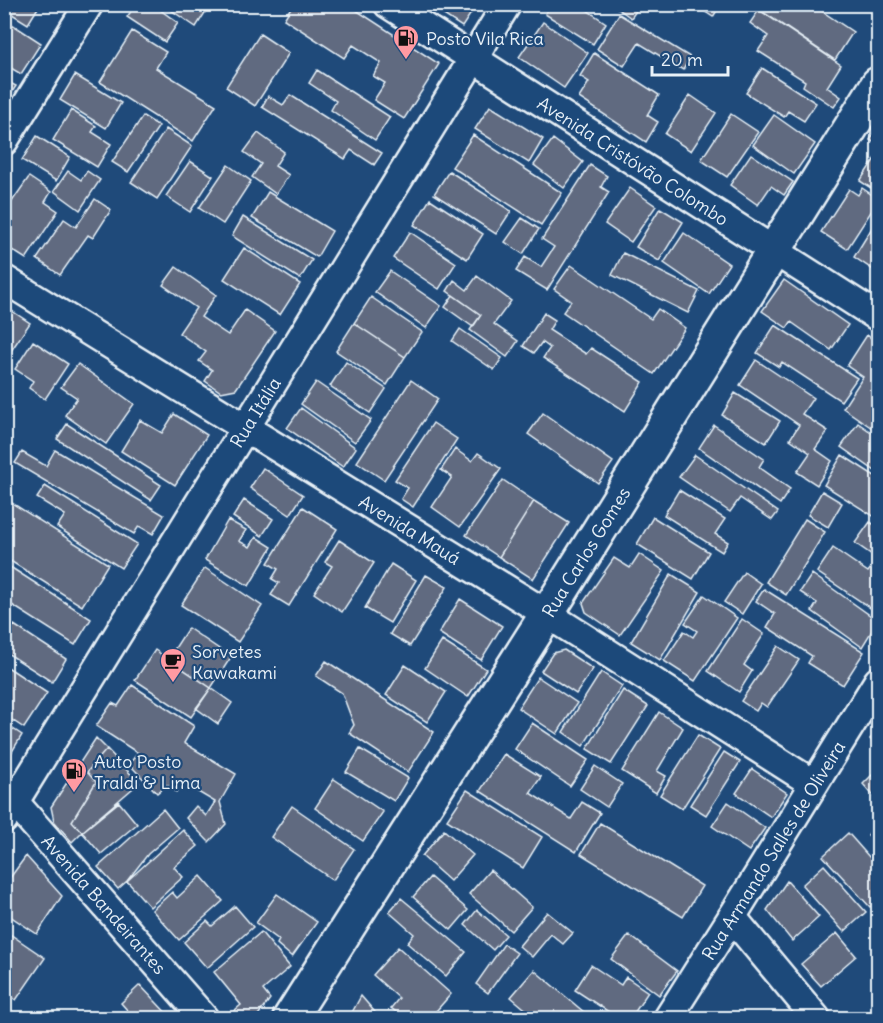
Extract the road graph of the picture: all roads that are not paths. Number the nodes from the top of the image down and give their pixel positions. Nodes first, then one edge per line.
1 (89, 4) edge
2 (388, 4) edge
3 (507, 4) edge
4 (472, 58) junction
5 (879, 84) edge
6 (4, 141) edge
7 (774, 250) junction
8 (4, 279) edge
9 (879, 317) edge
10 (244, 428) junction
11 (546, 614) junction
12 (879, 681) edge
13 (814, 784) junction
14 (8, 804) edge
15 (732, 917) junction
16 (204, 1018) edge
17 (290, 1018) edge
18 (668, 1018) edge
19 (816, 1018) edge

1 - 6 street
2 - 4 street, Avenida Cristóvão Colombo
3 - 4 street, Rua Itália
4 - 7 street, Avenida Cristóvão Colombo
4 - 10 street, Rua Itália
5 - 7 street, Rua Carlos Gomes
7 - 9 street, Avenida Cristóvão Colombo
7 - 11 street, Rua Carlos Gomes
8 - 10 street, Avenida Mauá
10 - 11 street, Avenida Mauá
10 - 14 street, Rua Itália
11 - 13 street, Avenida Mauá
11 - 17 street, Rua Carlos Gomes
12 - 13 street, Rua Armando Salles de Oliveira
13 - 15 street, Rua Armando Salles de Oliveira
14 - 16 street, Avenida Bandeirantes
15 - 18 street, Rua Armando Salles de Oliveira
15 - 19 street

